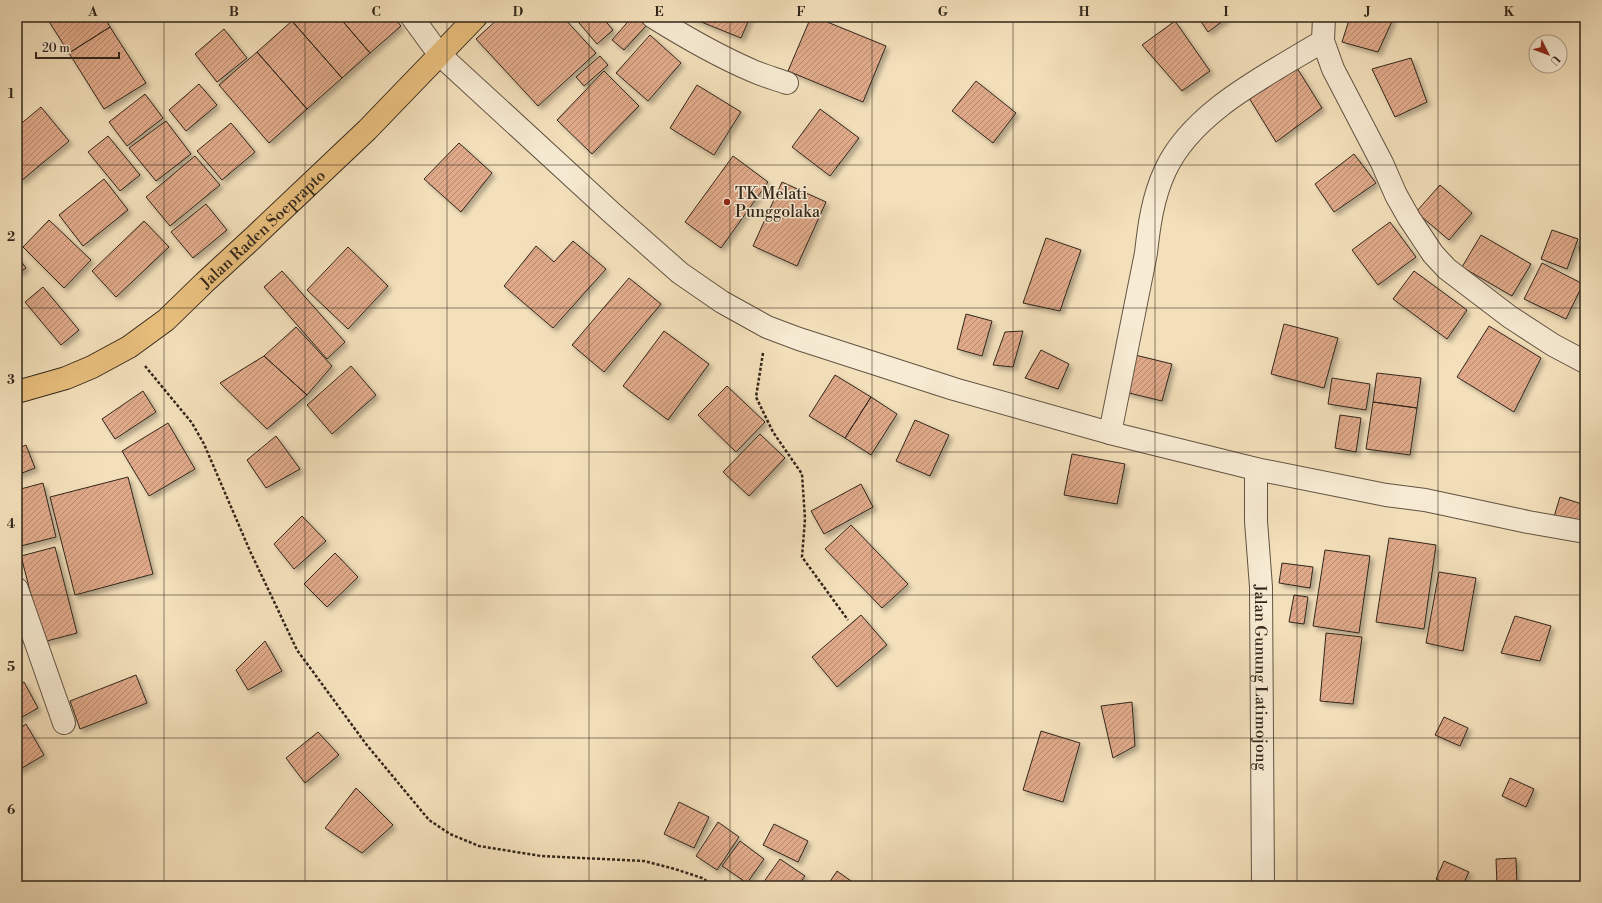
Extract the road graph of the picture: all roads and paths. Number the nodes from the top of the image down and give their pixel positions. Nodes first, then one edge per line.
1 (412, 17) edge
2 (476, 17) edge
3 (653, 17) edge
4 (1324, 17) edge
5 (1323, 41) junction
6 (439, 54) junction
7 (787, 83) dead end
8 (767, 327) junction
9 (129, 347) junction
10 (1585, 362) edge
11 (17, 392) edge
12 (1110, 433) junction
13 (1256, 470) junction
14 (1585, 532) edge
15 (17, 589) edge
16 (848, 620) dead end
17 (64, 723) dead end
18 (714, 886) edge
19 (1263, 886) edge

1 - 6 street
2 - 6 highway, Jalan Raden Soeprapto
3 - 7 street
4 - 5 street
5 - 10 street
5 - 12 street
6 - 8 street
6 - 9 highway, Jalan Raden Soeprapto
8 - 12 street
8 - 16 path
9 - 11 highway, Jalan Raden Soeprapto
9 - 18 path
12 - 13 street
13 - 14 street
13 - 19 street, Jalan Gunung Latimojong
15 - 17 street

